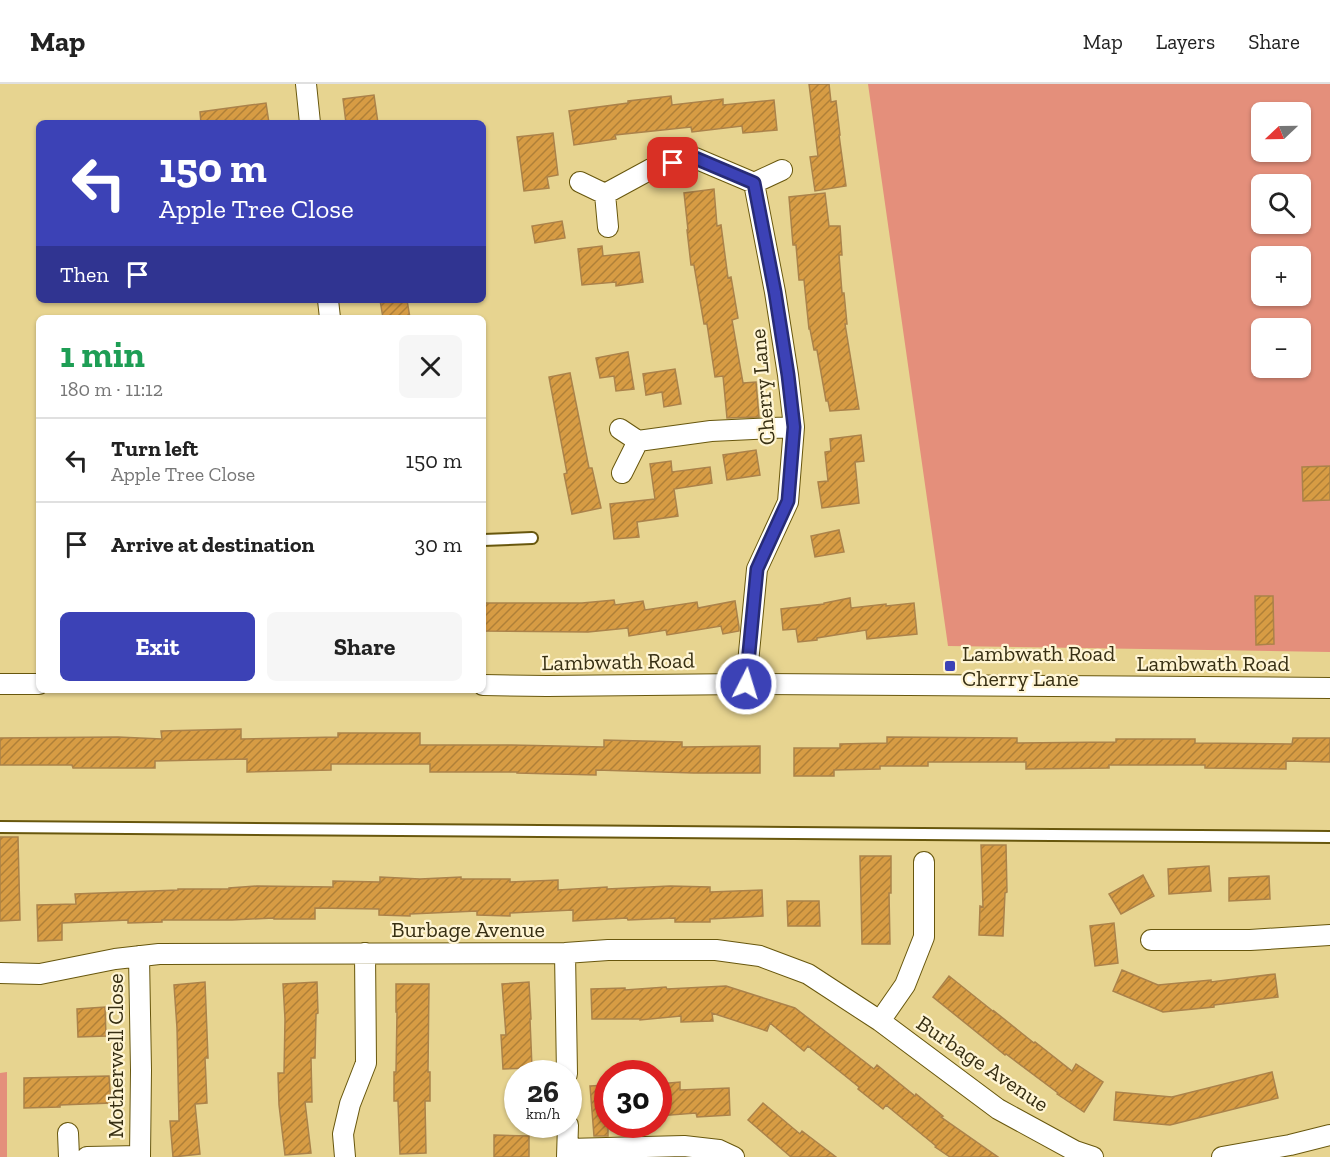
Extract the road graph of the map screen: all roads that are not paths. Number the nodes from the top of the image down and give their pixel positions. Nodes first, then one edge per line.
1 (306, 84) edge
2 (310, 120) edge
3 (782, 170) dead end
4 (580, 182) dead end
5 (754, 183) junction
6 (605, 194) junction
7 (608, 227) dead end
8 (794, 427) junction
9 (620, 429) dead end
10 (638, 441) junction
11 (622, 473) dead end
12 (532, 538) dead end
13 (486, 540) edge
14 (0, 684) edge
15 (36, 684) edge
16 (746, 684) junction
17 (486, 685) edge
18 (1330, 688) edge
19 (0, 827) edge
20 (1330, 837) edge
21 (924, 862) dead end
22 (1330, 935) edge
23 (1151, 940) dead end
24 (365, 953) junction
25 (565, 953) junction
26 (139, 956) junction
27 (0, 974) edge
28 (880, 1021) junction
29 (567, 1060) edge
30 (68, 1132) dead end
31 (1330, 1135) edge
32 (568, 1153) edge
33 (140, 1156) edge
34 (69, 1157) edge
35 (87, 1157) edge
36 (345, 1157) edge
37 (734, 1157) edge
38 (1093, 1157) edge
39 (1222, 1157) edge

1 - 2 street
3 - 5 street
4 - 6 street
5 - 6 street
5 - 8 street, Cherry Lane
6 - 7 street
8 - 10 street
8 - 16 street, Cherry Lane
9 - 10 street
10 - 11 street
12 - 13 lane
14 - 15 street
16 - 17 street, Lambwath Road
16 - 18 street, Lambwath Road
19 - 20 lane
21 - 28 street, Burbage Avenue
22 - 23 street
24 - 25 street, Burbage Avenue
24 - 26 street, Burbage Avenue
24 - 36 street
25 - 28 street, Burbage Avenue
25 - 29 street
26 - 27 street, Burbage Avenue
26 - 33 street, Motherwell Close
28 - 38 street, Burbage Avenue
30 - 34 street
31 - 39 street
32 - 37 street
33 - 35 street, Motherwell Close

